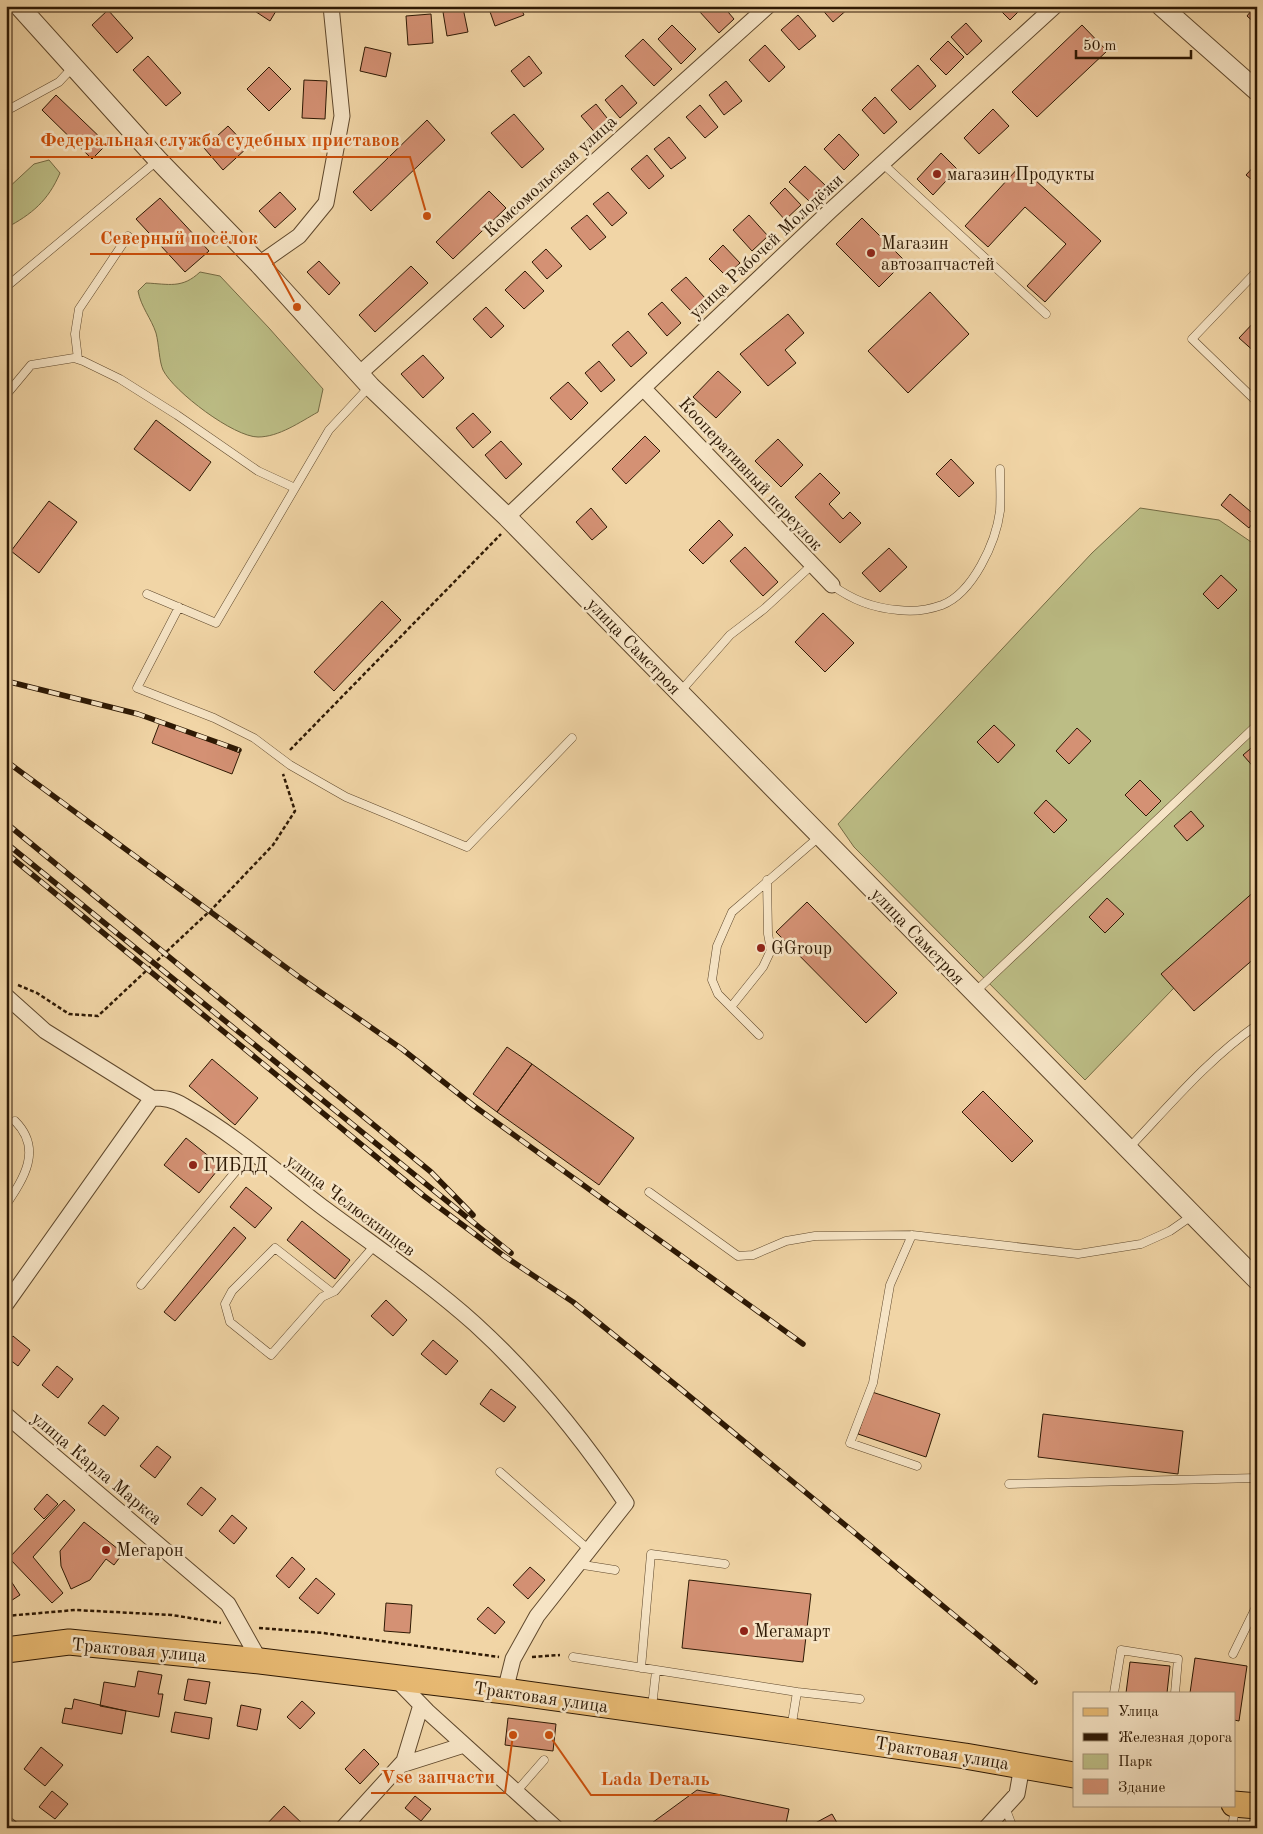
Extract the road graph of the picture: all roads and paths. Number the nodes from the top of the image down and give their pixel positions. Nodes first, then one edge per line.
1 (19, 6) edge
2 (331, 6) edge
3 (768, 6) edge
4 (1055, 6) edge
5 (1161, 6) edge
6 (74, 66) junction
7 (1257, 92) edge
8 (6, 111) edge
9 (158, 160) junction
10 (882, 163) junction
11 (128, 236) dead end
12 (259, 264) junction
13 (1257, 271) edge
14 (6, 287) edge
15 (1046, 314) dead end
16 (78, 359) junction
17 (364, 380) junction
18 (643, 388) junction
19 (6, 395) edge
20 (1257, 402) edge
21 (1000, 469) dead end
22 (295, 488) junction
23 (506, 523) junction
24 (812, 565) junction
25 (832, 584) joint
26 (148, 594) dead end
27 (179, 607) junction
28 (680, 693) junction
29 (1257, 726) edge
30 (572, 738) dead end
31 (283, 760) junction
32 (820, 836) junction
33 (767, 880) junction
34 (9, 989) edge
35 (974, 993) junction
36 (730, 1007) junction
37 (1257, 1024) edge
38 (759, 1035) dead end
39 (152, 1098) junction
40 (15, 1121) dead end
41 (1128, 1149) junction
42 (251, 1153) junction
43 (649, 1192) dead end
44 (6, 1205) edge
45 (1193, 1215) junction
46 (912, 1235) junction
47 (374, 1246) junction
48 (1257, 1280) edge
49 (141, 1285) dead end
50 (331, 1292) junction
51 (6, 1304) edge
52 (6, 1415) edge
53 (917, 1466) dead end
54 (500, 1472) dead end
55 (1257, 1478) edge
56 (1009, 1484) dead end
57 (588, 1549) junction
58 (577, 1564) junction
59 (725, 1564) dead end
60 (615, 1570) dead end
61 (1257, 1605) edge
62 (6, 1616) edge
63 (240, 1626) junction
64 (6, 1650) edge
65 (560, 1654) dead end
66 (1234, 1654) dead end
67 (573, 1656) dead end
68 (513, 1659) junction
69 (260, 1661) junction
70 (641, 1668) junction
71 (656, 1671) junction
72 (395, 1678) junction
73 (505, 1691) junction
74 (796, 1692) junction
75 (1114, 1692) edge
76 (1175, 1692) edge
77 (860, 1699) dead end
78 (421, 1705) junction
79 (652, 1712) junction
80 (791, 1731) junction
81 (464, 1745) junction
82 (544, 1760) dead end
83 (401, 1765) junction
84 (1022, 1766) junction
85 (1073, 1775) edge
86 (516, 1792) junction
87 (1005, 1807) junction
88 (6, 1824) edge
89 (11, 1828) edge
90 (343, 1828) edge
91 (556, 1828) edge
92 (986, 1828) edge
93 (1013, 1828) edge

1 - 6 street, улица Самстроя
2 - 12 street
3 - 17 street, Комсомольская улица
4 - 10 street, улица Рабочей Молодёжи
5 - 7 street
6 - 8 lane
6 - 9 street, улица Самстроя
9 - 12 street, улица Самстроя
9 - 14 lane
10 - 15 lane
10 - 18 street, улица Рабочей Молодёжи
11 - 16 lane
12 - 17 street, улица Самстроя
13 - 20 lane
16 - 19 lane
16 - 22 lane
17 - 22 lane
17 - 23 street, улица Самстроя
18 - 23 street, улица Рабочей Молодёжи
18 - 24 street, Кооперативный переулок
21 - 25 lane
22 - 27 lane
23 - 28 street, улица Самстроя
23 - 31 path
24 - 25 street, Кооперативный переулок
24 - 28 lane
26 - 27 lane
27 - 31 lane
28 - 32 street, улица Самстроя
29 - 35 lane
30 - 31 lane
31 - 34 path
32 - 33 lane
32 - 35 street, улица Самстроя
33 - 36 lane
33 - 36 lane
34 - 39 street, улица Челюскинцев
35 - 41 street, улица Самстроя
36 - 38 lane
37 - 41 lane
39 - 42 street, улица Челюскинцев
39 - 51 street
40 - 44 lane
41 - 45 street, улица Самстроя
42 - 47 street, улица Челюскинцев
42 - 49 lane
43 - 46 lane
45 - 46 lane
45 - 48 street, улица Самстроя
46 - 53 lane
47 - 50 lane
47 - 57 street, улица Челюскинцев
50 - 50 lane
52 - 63 street, улица Карла Маркса
54 - 57 lane
55 - 56 lane
57 - 58 street
58 - 60 lane
58 - 68 street
59 - 70 lane
61 - 66 lane
62 - 63 path
63 - 68 path
63 - 69 street, улица Карла Маркса
64 - 69 main road, Трактовая улица
65 - 68 path
67 - 70 lane
68 - 73 street
69 - 72 main road, Трактовая улица
70 - 71 lane
71 - 74 lane
71 - 79 lane
72 - 73 main road, Трактовая улица
72 - 78 street
73 - 79 main road, Трактовая улица
74 - 77 lane
74 - 80 lane
75 - 76 lane
78 - 81 street
78 - 83 street
79 - 80 main road, Трактовая улица
80 - 84 main road, Трактовая улица
81 - 83 street
81 - 86 street
82 - 86 lane
83 - 90 street
84 - 85 main road, Трактовая улица
84 - 87 street
86 - 91 street
87 - 92 street
87 - 93 lane
88 - 89 street

